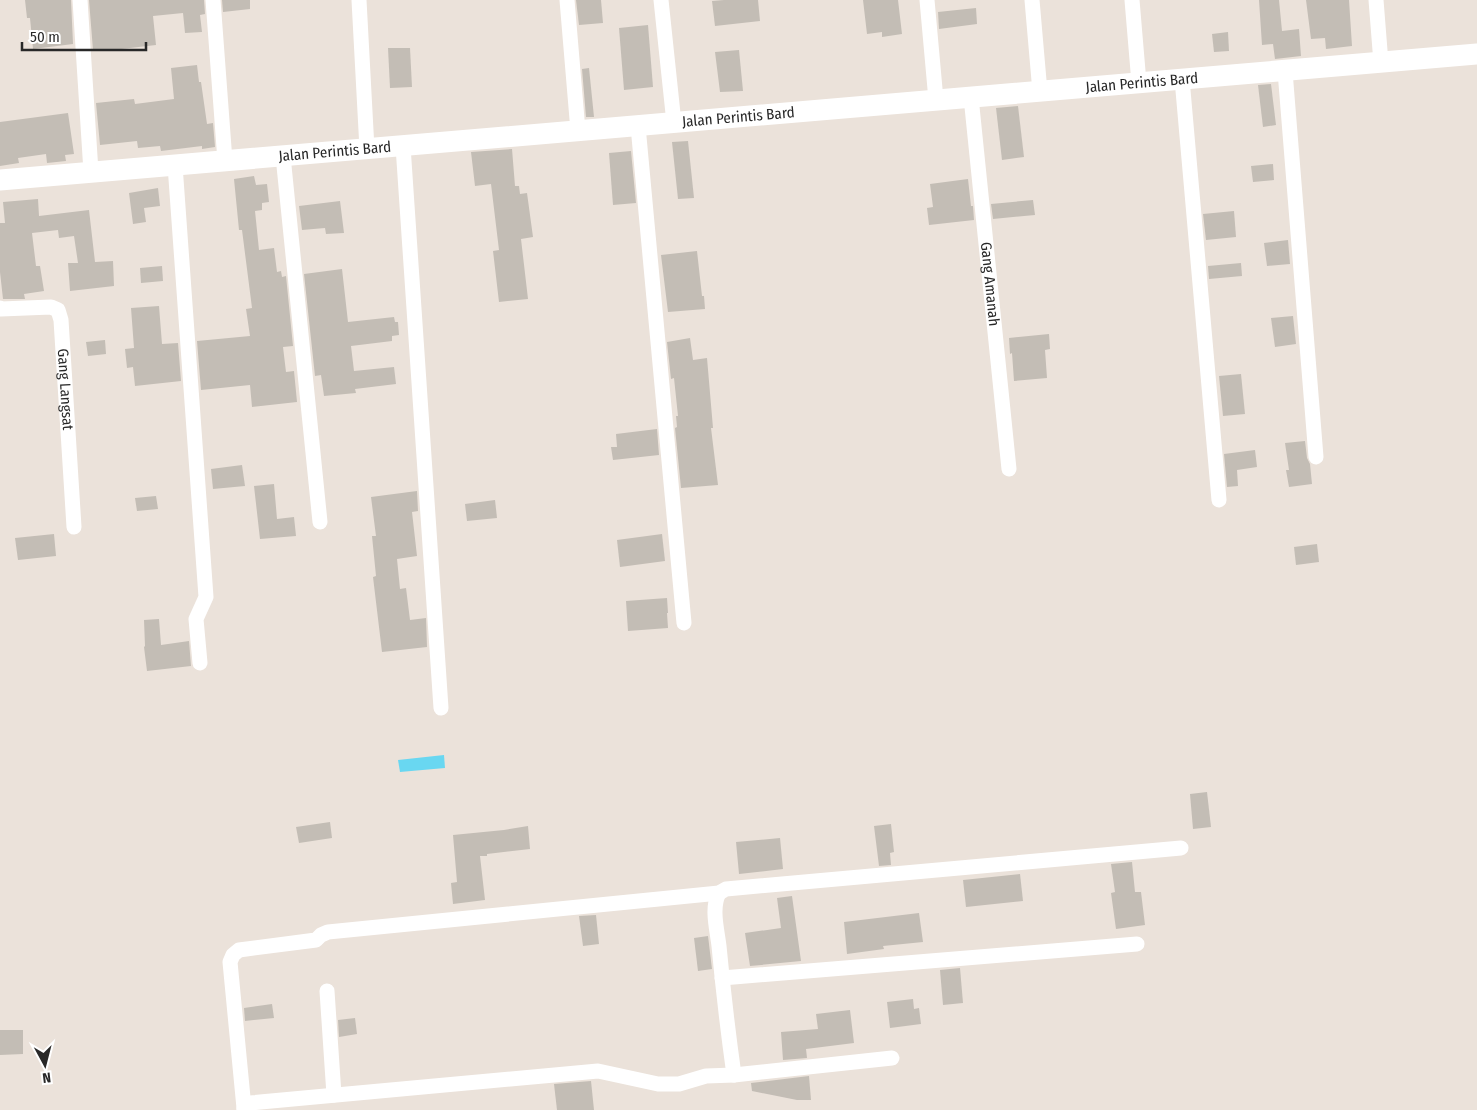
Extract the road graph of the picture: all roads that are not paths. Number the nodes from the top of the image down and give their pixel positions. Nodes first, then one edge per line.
1 (80, 0) edge
2 (213, 0) edge
3 (360, 0) edge
4 (566, 0) edge
5 (661, 0) edge
6 (927, 0) edge
7 (1032, 0) edge
8 (1132, 0) edge
9 (1376, 0) edge
10 (1477, 54) edge
11 (1381, 63) junction
12 (1285, 71) junction
13 (1182, 80) junction
14 (1139, 83) junction
15 (1040, 92) junction
16 (971, 97) junction
17 (936, 100) junction
18 (674, 123) junction
19 (638, 126) junction
20 (578, 131) junction
21 (403, 146) junction
22 (368, 149) junction
23 (283, 156) junction
24 (225, 161) junction
25 (175, 165) junction
26 (91, 172) junction
27 (0, 180) edge
28 (0, 308) edge
29 (1316, 457) dead end
30 (1009, 468) dead end
31 (1219, 500) dead end
32 (320, 522) dead end
33 (74, 528) dead end
34 (684, 623) dead end
35 (200, 663) dead end
36 (441, 708) dead end
37 (1181, 848) dead end
38 (719, 893) junction
39 (1137, 944) dead end
40 (722, 978) junction
41 (328, 990) dead end
42 (892, 1058) dead end
43 (734, 1075) junction
44 (334, 1095) junction
45 (244, 1109) edge

1 - 26 street
2 - 24 street
3 - 22 street
4 - 20 street
5 - 18 street
6 - 17 street
7 - 15 street
8 - 14 street
9 - 11 street
10 - 11 street, Jalan Perintis Bard
11 - 12 street, Jalan Perintis Bard
12 - 13 street, Jalan Perintis Bard
12 - 29 street
13 - 14 street, Jalan Perintis Bard
13 - 31 street
14 - 15 street, Jalan Perintis Bard
15 - 16 street, Jalan Perintis Bard
16 - 17 street, Jalan Perintis Bard
16 - 30 street, Gang Amanah
17 - 18 street, Jalan Perintis Bard
18 - 19 street, Jalan Perintis Bard
19 - 20 street, Jalan Perintis Bard
19 - 34 street
20 - 21 street, Jalan Perintis Bard
21 - 22 street, Jalan Perintis Bard
21 - 36 street
22 - 23 street, Jalan Perintis Bard
23 - 24 street, Jalan Perintis Bard
23 - 32 street
24 - 25 street, Jalan Perintis Bard
25 - 26 street, Jalan Perintis Bard
25 - 35 street
26 - 27 street, Jalan Perintis Bard
28 - 33 street, Gang Langsat
37 - 38 street
38 - 40 street
38 - 45 street
39 - 40 street
40 - 43 street
41 - 44 street
42 - 43 street
43 - 44 street
44 - 45 street

